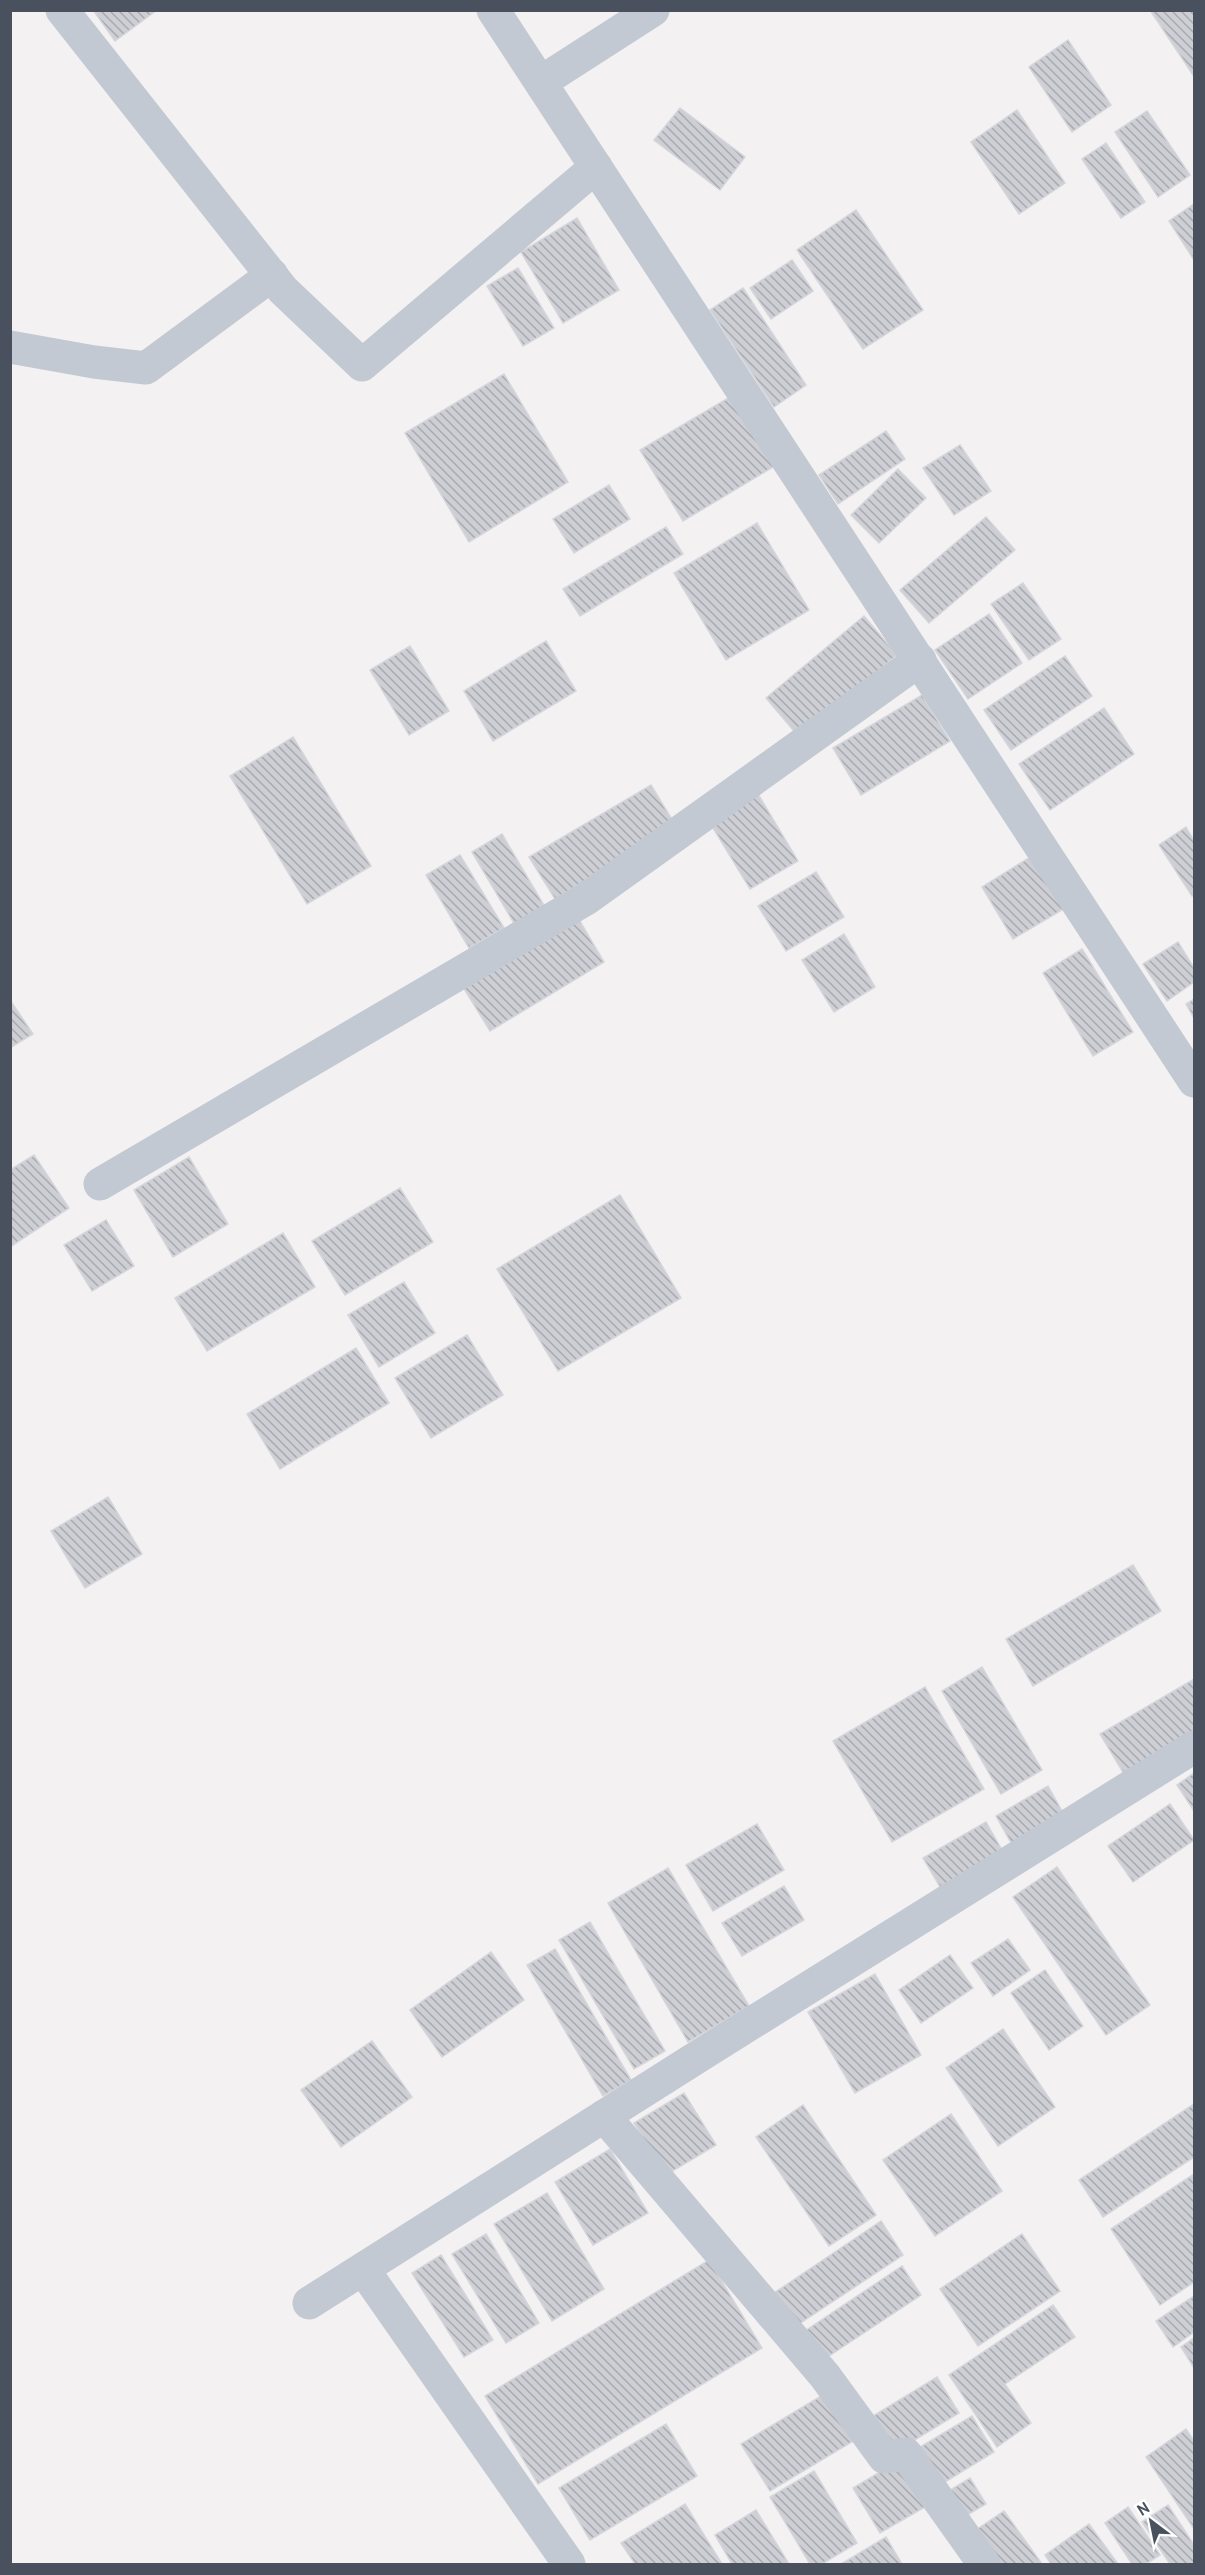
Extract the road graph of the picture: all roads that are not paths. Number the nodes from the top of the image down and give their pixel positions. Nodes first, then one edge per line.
1 (62, 10) edge
2 (493, 10) edge
3 (653, 10) edge
4 (541, 82) junction
5 (596, 167) junction
6 (272, 275) junction
7 (10, 347) edge
8 (920, 660) junction
9 (1194, 1081) edge
10 (100, 1184) dead end
11 (1194, 1747) edge
12 (604, 2116) junction
13 (363, 2269) junction
14 (309, 2303) dead end
15 (569, 2565) edge
16 (984, 2565) edge

1 - 6 street
2 - 4 street
3 - 4 street
4 - 5 street
5 - 6 street
5 - 8 street
6 - 7 street
8 - 9 street
8 - 10 street
11 - 12 street
12 - 13 street
12 - 16 street
13 - 14 street
13 - 15 street

